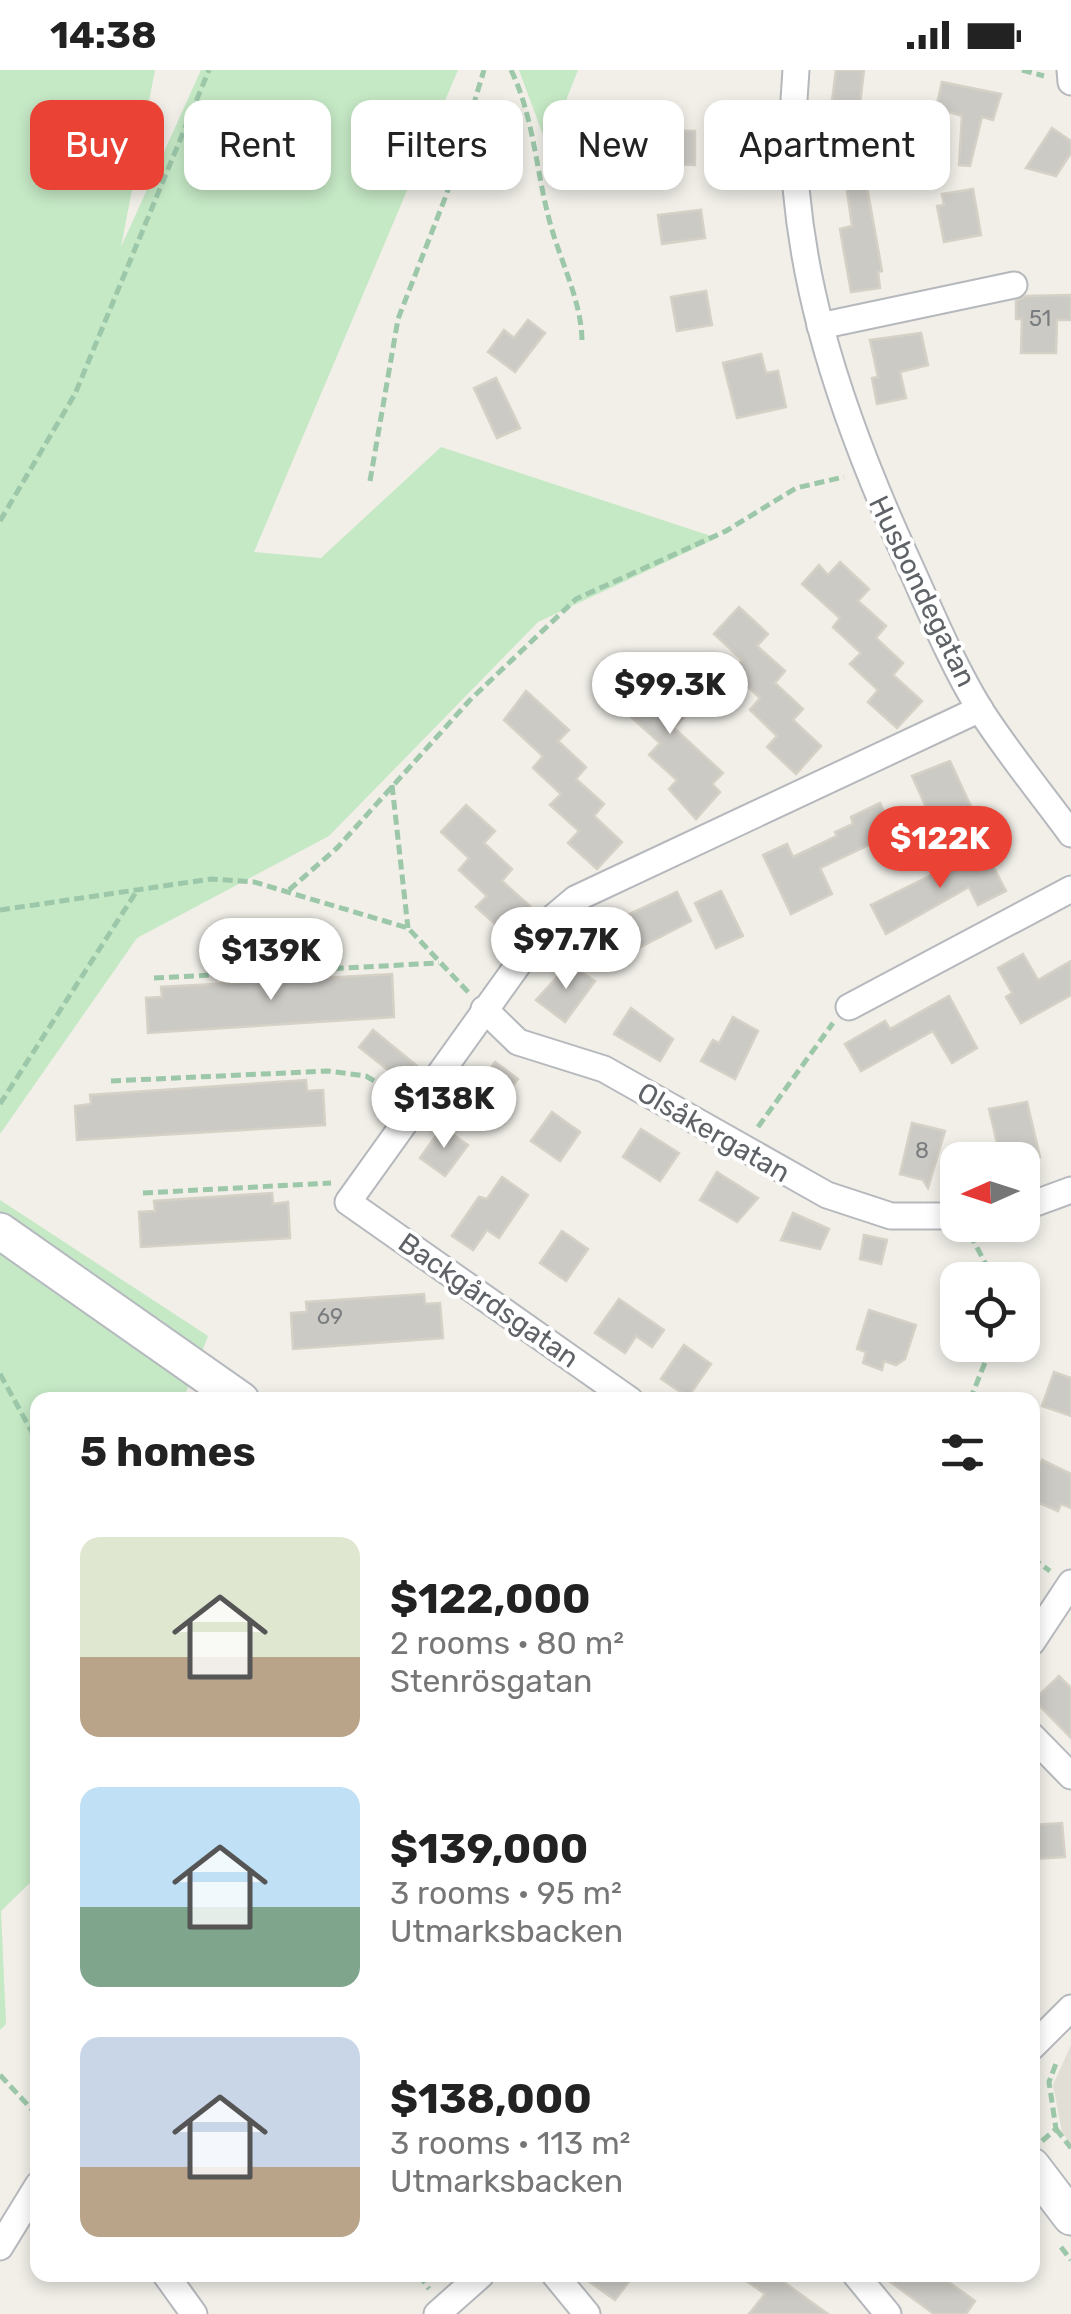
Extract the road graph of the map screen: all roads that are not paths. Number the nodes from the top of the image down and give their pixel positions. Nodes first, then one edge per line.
1 (796, 70) edge
2 (1070, 70) edge
3 (1071, 82) edge
4 (1014, 285) dead end
5 (820, 326) junction
6 (980, 710) junction
7 (1071, 834) edge
8 (1071, 889) edge
9 (849, 1008) road end
10 (484, 1009) junction
11 (1071, 1190) edge
12 (1040, 1201) edge
13 (940, 1216) edge
14 (0, 1231) edge
15 (231, 1392) edge
16 (619, 1392) edge
17 (1071, 1583) edge
18 (1040, 1630) edge
19 (1040, 1744) edge
20 (1071, 1776) edge
21 (1071, 2008) edge
22 (1040, 2040) edge
23 (1040, 2176) edge
24 (30, 2199) edge
25 (1071, 2217) edge
26 (0, 2247) edge
27 (171, 2282) edge
28 (474, 2282) edge
29 (561, 2282) edge
30 (862, 2282) edge
31 (194, 2314) edge
32 (437, 2314) edge
33 (587, 2314) edge
34 (888, 2314) edge

1 - 5 street, Husbondegatan
2 - 3 street
4 - 5 street
5 - 6 street, Husbondegatan
6 - 7 street, Husbondegatan
6 - 10 street
8 - 9 street
10 - 13 street, Olsåkergatan
10 - 16 street, Backgårdsgatan
11 - 12 street
14 - 15 street
17 - 18 street
19 - 20 street
21 - 22 street
23 - 25 street
24 - 26 street
27 - 31 street
28 - 32 street
29 - 33 street
30 - 34 street

